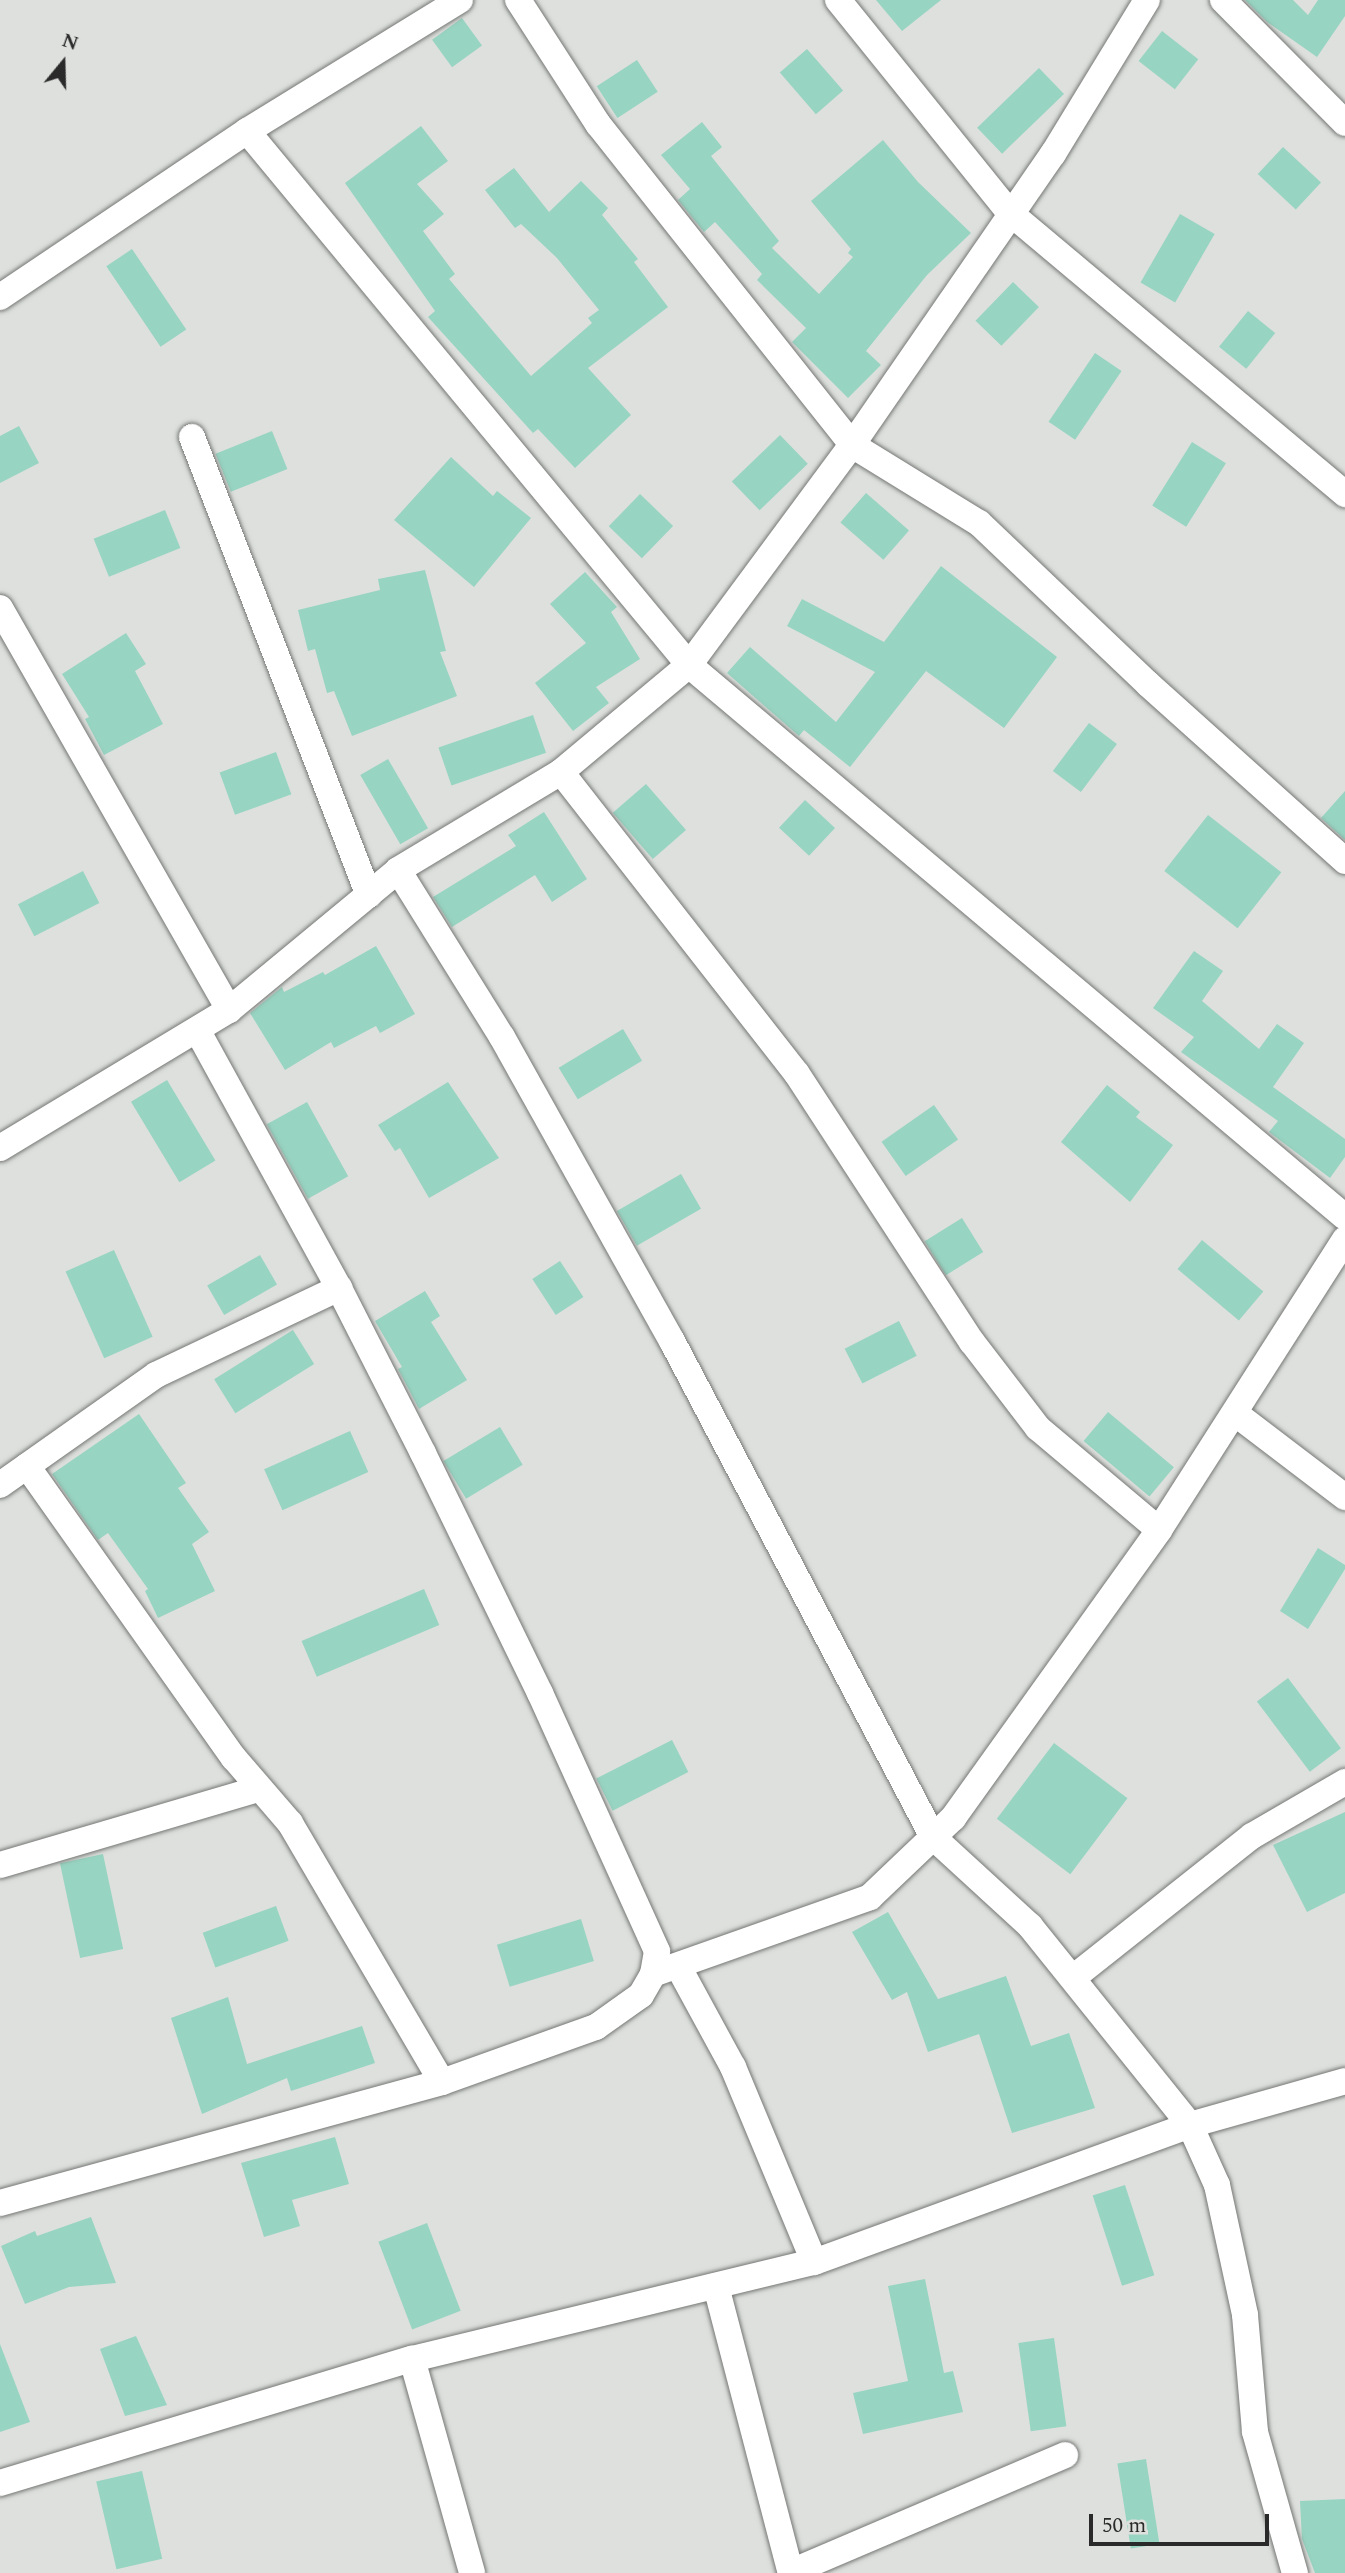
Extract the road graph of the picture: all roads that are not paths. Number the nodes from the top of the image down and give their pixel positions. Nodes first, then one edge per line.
1 (460, 0) edge
2 (518, 0) edge
3 (838, 0) edge
4 (1147, 0) edge
5 (1223, 0) edge
6 (1345, 123) edge
7 (247, 131) junction
8 (1009, 212) junction
9 (0, 297) edge
10 (192, 437) dead end
11 (852, 445) junction
12 (1345, 494) edge
13 (0, 608) edge
14 (689, 664) junction
15 (561, 772) junction
16 (1345, 861) edge
17 (398, 870) junction
18 (369, 895) junction
19 (229, 1010) junction
20 (198, 1032) junction
21 (0, 1148) edge
22 (1345, 1217) edge
23 (1345, 1239) edge
24 (339, 1288) junction
25 (1236, 1414) junction
26 (27, 1465) junction
27 (0, 1485) edge
28 (1345, 1497) edge
29 (1159, 1531) junction
30 (234, 1758) junction
31 (1345, 1782) edge
32 (258, 1789) junction
33 (217, 1799) junction
34 (933, 1837) junction
35 (0, 1865) edge
36 (679, 1968) junction
37 (653, 1974) junction
38 (1074, 1977) junction
39 (1345, 2081) edge
40 (442, 2082) junction
41 (1190, 2124) junction
42 (0, 2203) edge
43 (814, 2262) junction
44 (716, 2286) junction
45 (412, 2359) junction
46 (1065, 2455) dead end
47 (0, 2483) edge
48 (791, 2572) edge
49 (472, 2573) edge
50 (1295, 2573) edge

1 - 7 street
2 - 11 street
3 - 8 street
4 - 8 street
5 - 6 street
7 - 9 street
7 - 14 street
8 - 11 street
8 - 12 street
10 - 18 street
11 - 14 street
11 - 16 street
13 - 19 street
14 - 15 street
14 - 22 street
15 - 17 street
15 - 29 street
17 - 18 street
17 - 34 street
18 - 19 street
19 - 20 street
20 - 21 street
20 - 24 street
23 - 25 street
24 - 26 street
24 - 37 street
25 - 28 street
25 - 29 street
26 - 27 street
26 - 30 street
29 - 34 street
30 - 32 street
30 - 33 street
31 - 38 street
32 - 33 street
32 - 40 street
33 - 35 street
34 - 36 street
34 - 38 street
36 - 37 street
36 - 43 street
37 - 40 street
38 - 41 street
39 - 41 street
40 - 42 street
41 - 43 street
41 - 50 street
43 - 44 street
44 - 45 street
44 - 48 street
45 - 47 street
45 - 49 street
46 - 48 street

